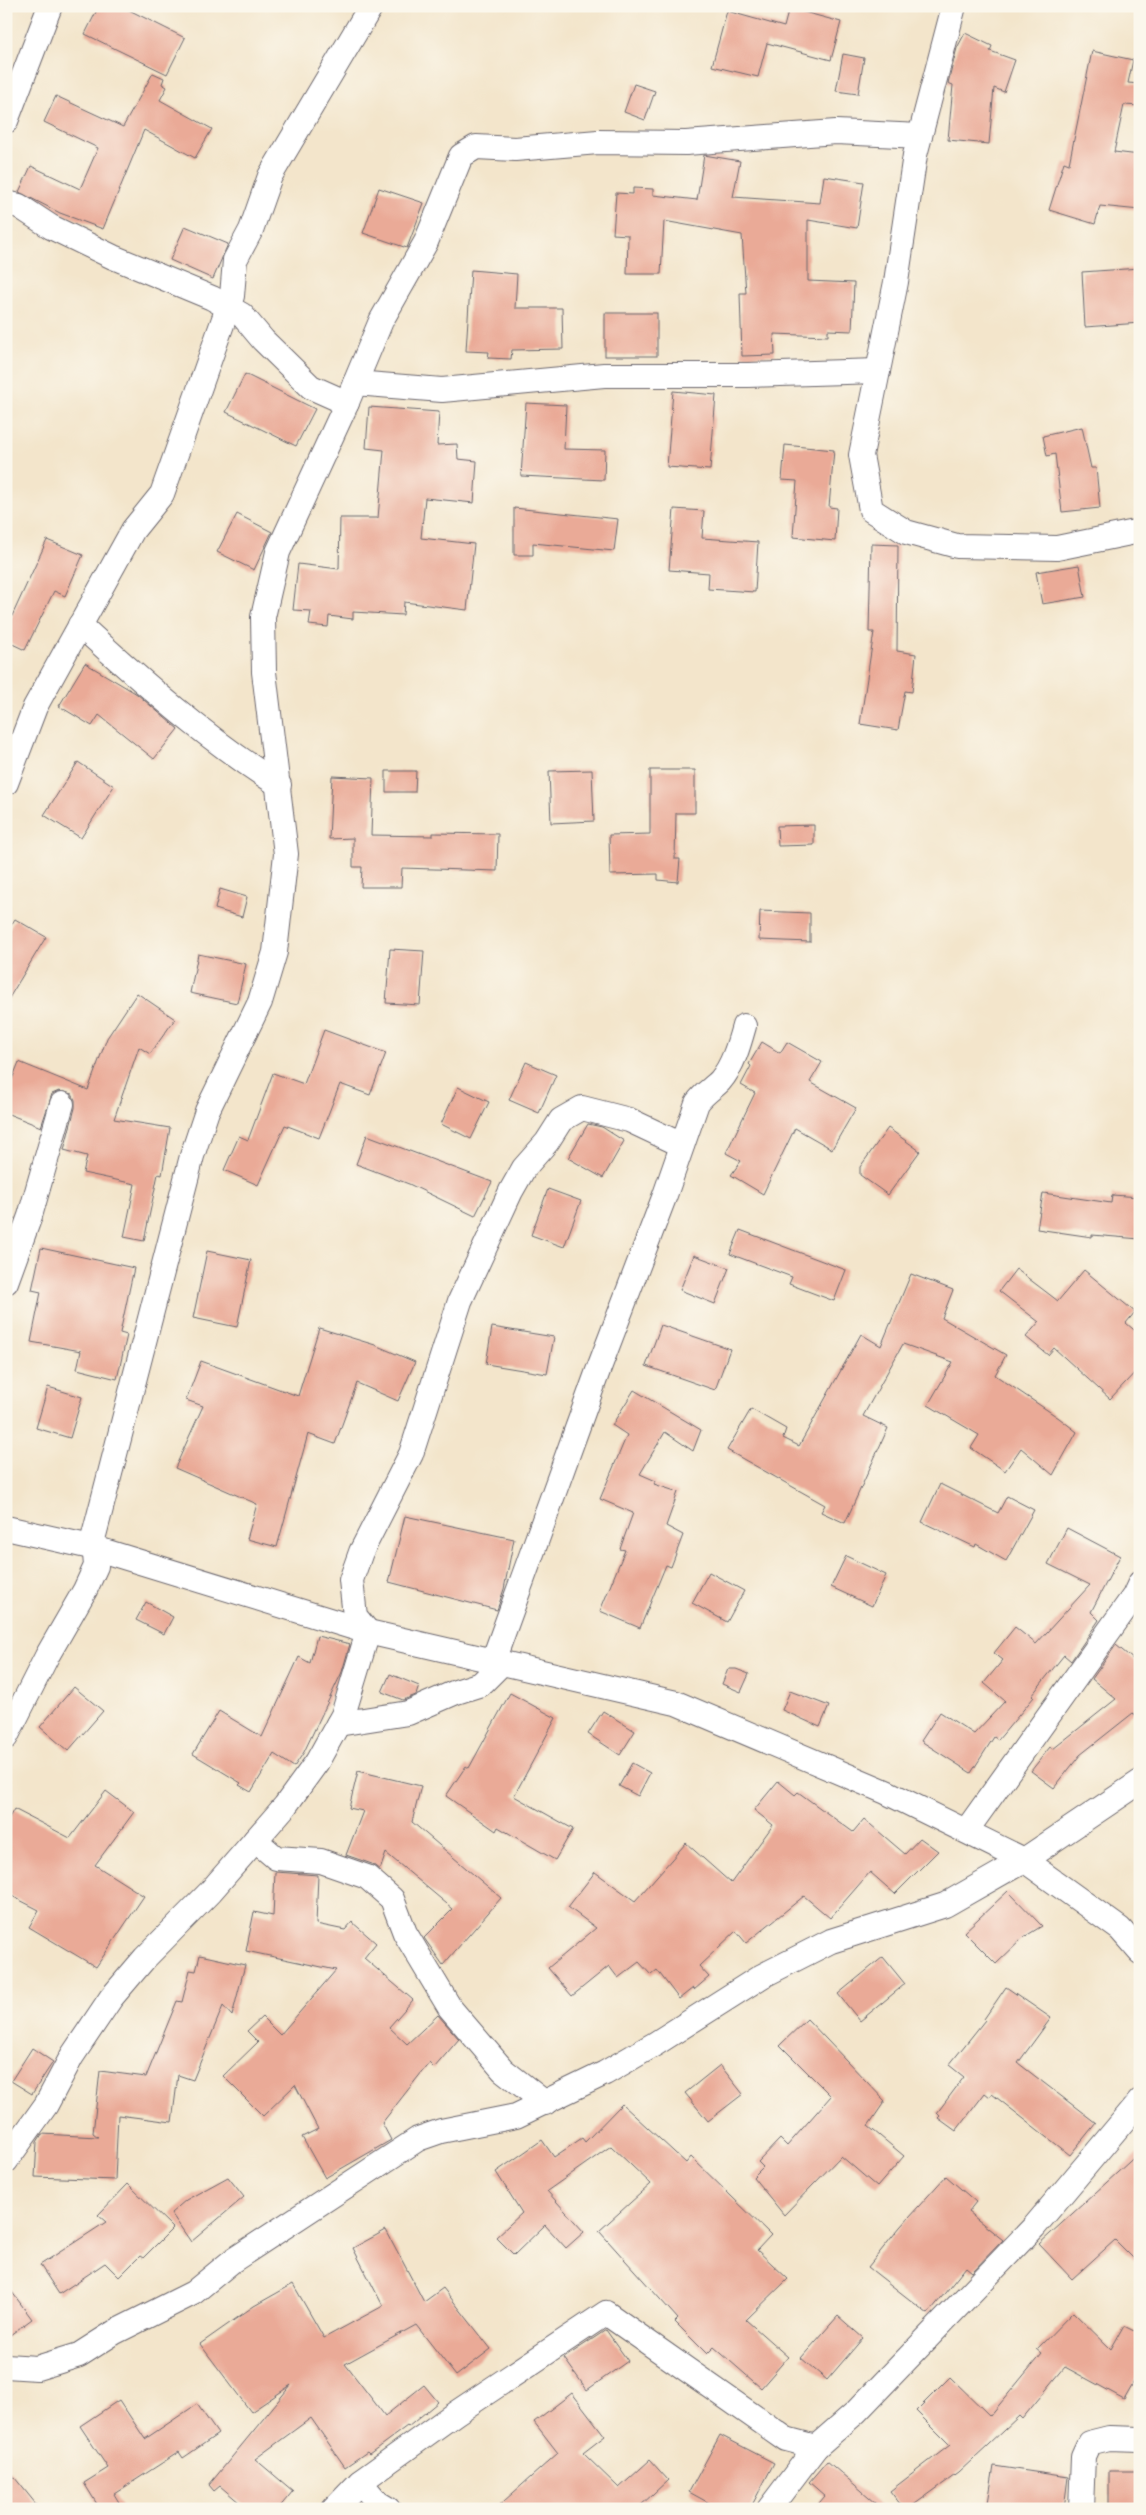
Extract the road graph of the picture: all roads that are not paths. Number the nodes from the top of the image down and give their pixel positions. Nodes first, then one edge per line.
1 (50, 6) edge
2 (371, 6) edge
3 (954, 6) edge
4 (6, 121) edge
5 (920, 136) junction
6 (6, 202) edge
7 (227, 306) junction
8 (878, 371) junction
9 (351, 393) junction
10 (1140, 531) edge
11 (80, 625) junction
12 (6, 783) edge
13 (279, 785) junction
14 (744, 1026) dead end
15 (62, 1104) dead end
16 (682, 1145) junction
17 (6, 1282) edge
18 (6, 1528) edge
19 (91, 1547) junction
20 (1140, 1583) edge
21 (368, 1632) junction
22 (498, 1662) junction
23 (338, 1724) junction
24 (6, 1737) edge
25 (1140, 1782) edge
26 (966, 1832) junction
27 (255, 1840) junction
28 (1024, 1860) junction
29 (1140, 1952) edge
30 (1140, 2101) edge
31 (545, 2103) junction
32 (6, 2161) edge
33 (6, 2366) edge
34 (1140, 2439) edge
35 (816, 2447) junction
36 (360, 2482) junction
37 (334, 2509) edge
38 (388, 2509) edge
39 (769, 2509) edge
40 (1081, 2509) edge

1 - 4 street
2 - 7 street
3 - 5 street
5 - 8 street
5 - 9 street
6 - 7 street
7 - 9 street
7 - 11 street
8 - 9 street
8 - 10 street
9 - 13 street
11 - 12 street
11 - 13 street
13 - 19 street
14 - 16 street
15 - 17 street
16 - 21 street
16 - 22 street
18 - 19 street
19 - 21 street
19 - 24 street
20 - 26 street
21 - 22 street
21 - 23 street
22 - 23 street
22 - 26 street
23 - 27 street
25 - 28 street
26 - 28 street
27 - 31 street
27 - 32 street
28 - 29 street
28 - 31 street
30 - 35 street
31 - 33 street
34 - 40 street
35 - 36 street
35 - 39 street
36 - 37 street
36 - 38 street

